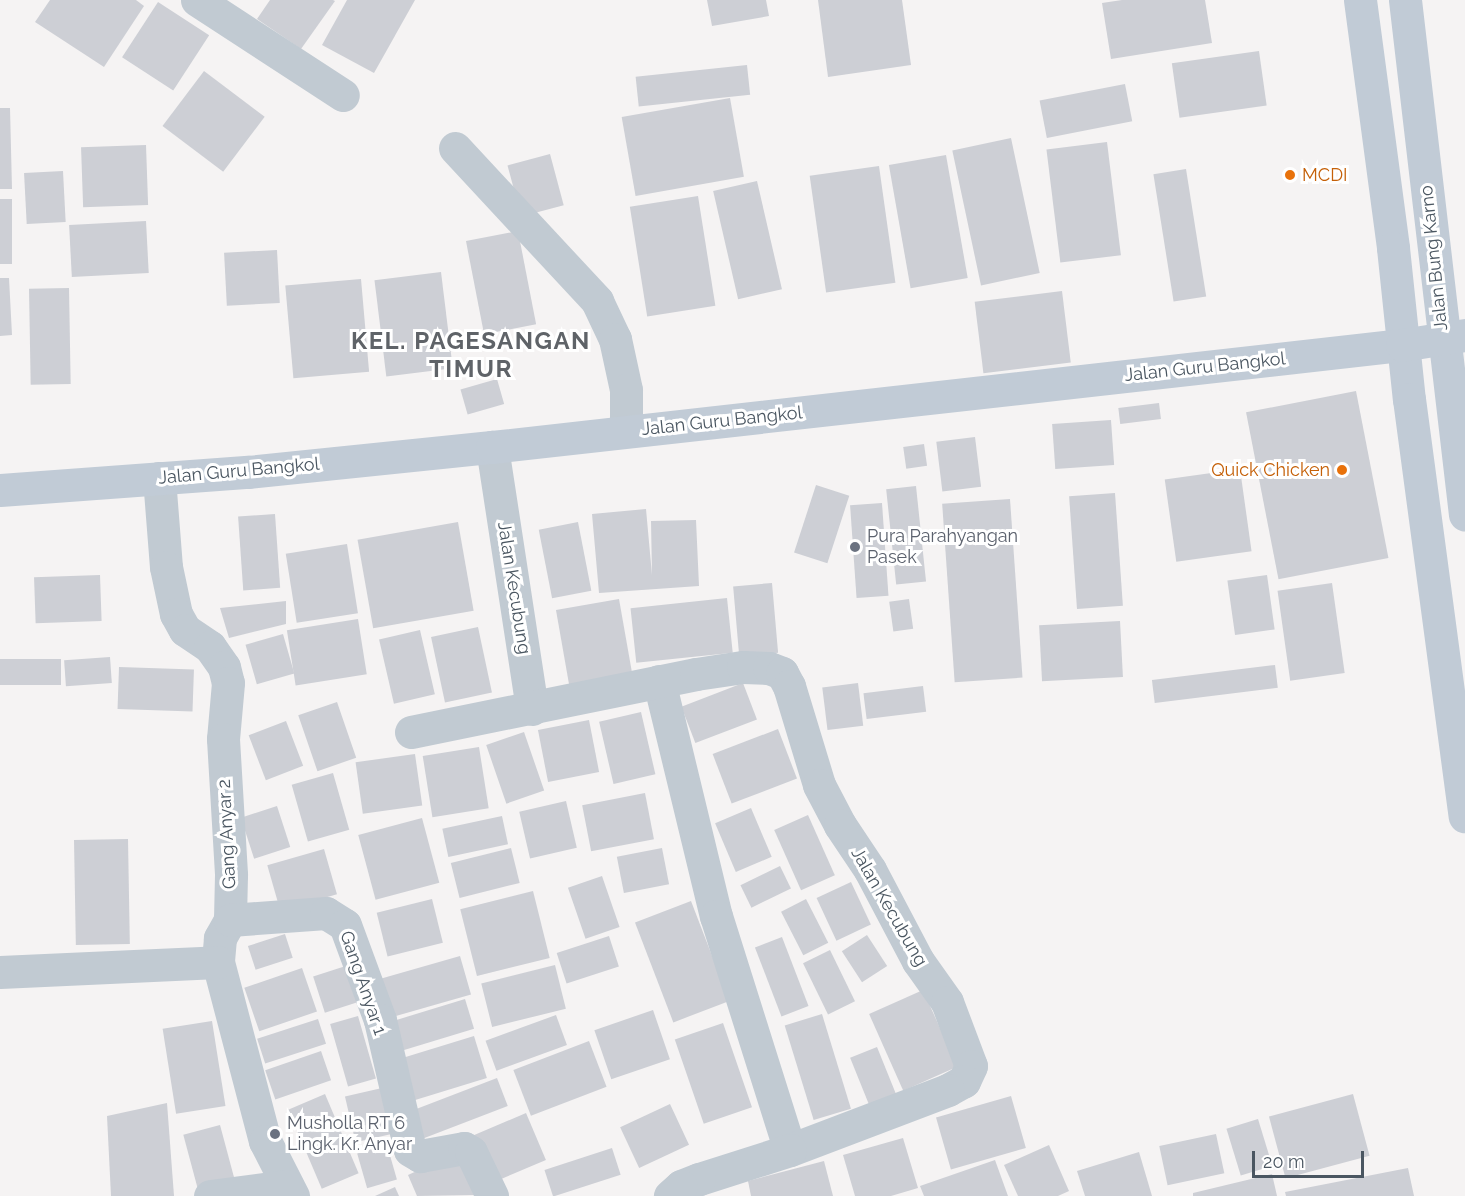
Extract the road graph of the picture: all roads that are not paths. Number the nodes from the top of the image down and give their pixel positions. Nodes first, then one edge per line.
1 (197, 0) edge
2 (1360, 0) edge
3 (1405, 0) edge
4 (343, 95) dead end
5 (455, 148) dead end
6 (1454, 337) edge
7 (1402, 345) junction
8 (626, 431) junction
9 (492, 447) junction
10 (159, 478) junction
11 (0, 490) edge
12 (1465, 515) edge
13 (659, 681) junction
14 (532, 709) junction
15 (411, 732) dead end
16 (1465, 816) edge
17 (230, 920) junction
18 (218, 962) junction
19 (0, 972) edge
20 (790, 1150) junction
21 (290, 1191) edge
22 (210, 1196) edge
23 (492, 1196) edge
24 (670, 1196) edge

1 - 4 street
2 - 7 street
3 - 6 street, Jalan Bung Karno
5 - 8 street
6 - 7 street, Jalan Guru Bangkol
6 - 12 street, Jalan Bung Karno
7 - 8 street, Jalan Guru Bangkol
7 - 16 street
8 - 9 street, Jalan Guru Bangkol
9 - 10 street, Jalan Guru Bangkol
9 - 14 street, Jalan Kecubung
10 - 11 street, Jalan Guru Bangkol
10 - 17 street, Gang Anyar 2
13 - 14 street, Jalan Kecubung
13 - 20 street
13 - 20 street, Jalan Kecubung
14 - 15 street
17 - 18 street, Gang Anyar 2
17 - 23 street, Gang Anyar 1
18 - 19 street
18 - 21 street, Gang Anyar 2
20 - 24 street, Jalan Kecubung
21 - 22 street

